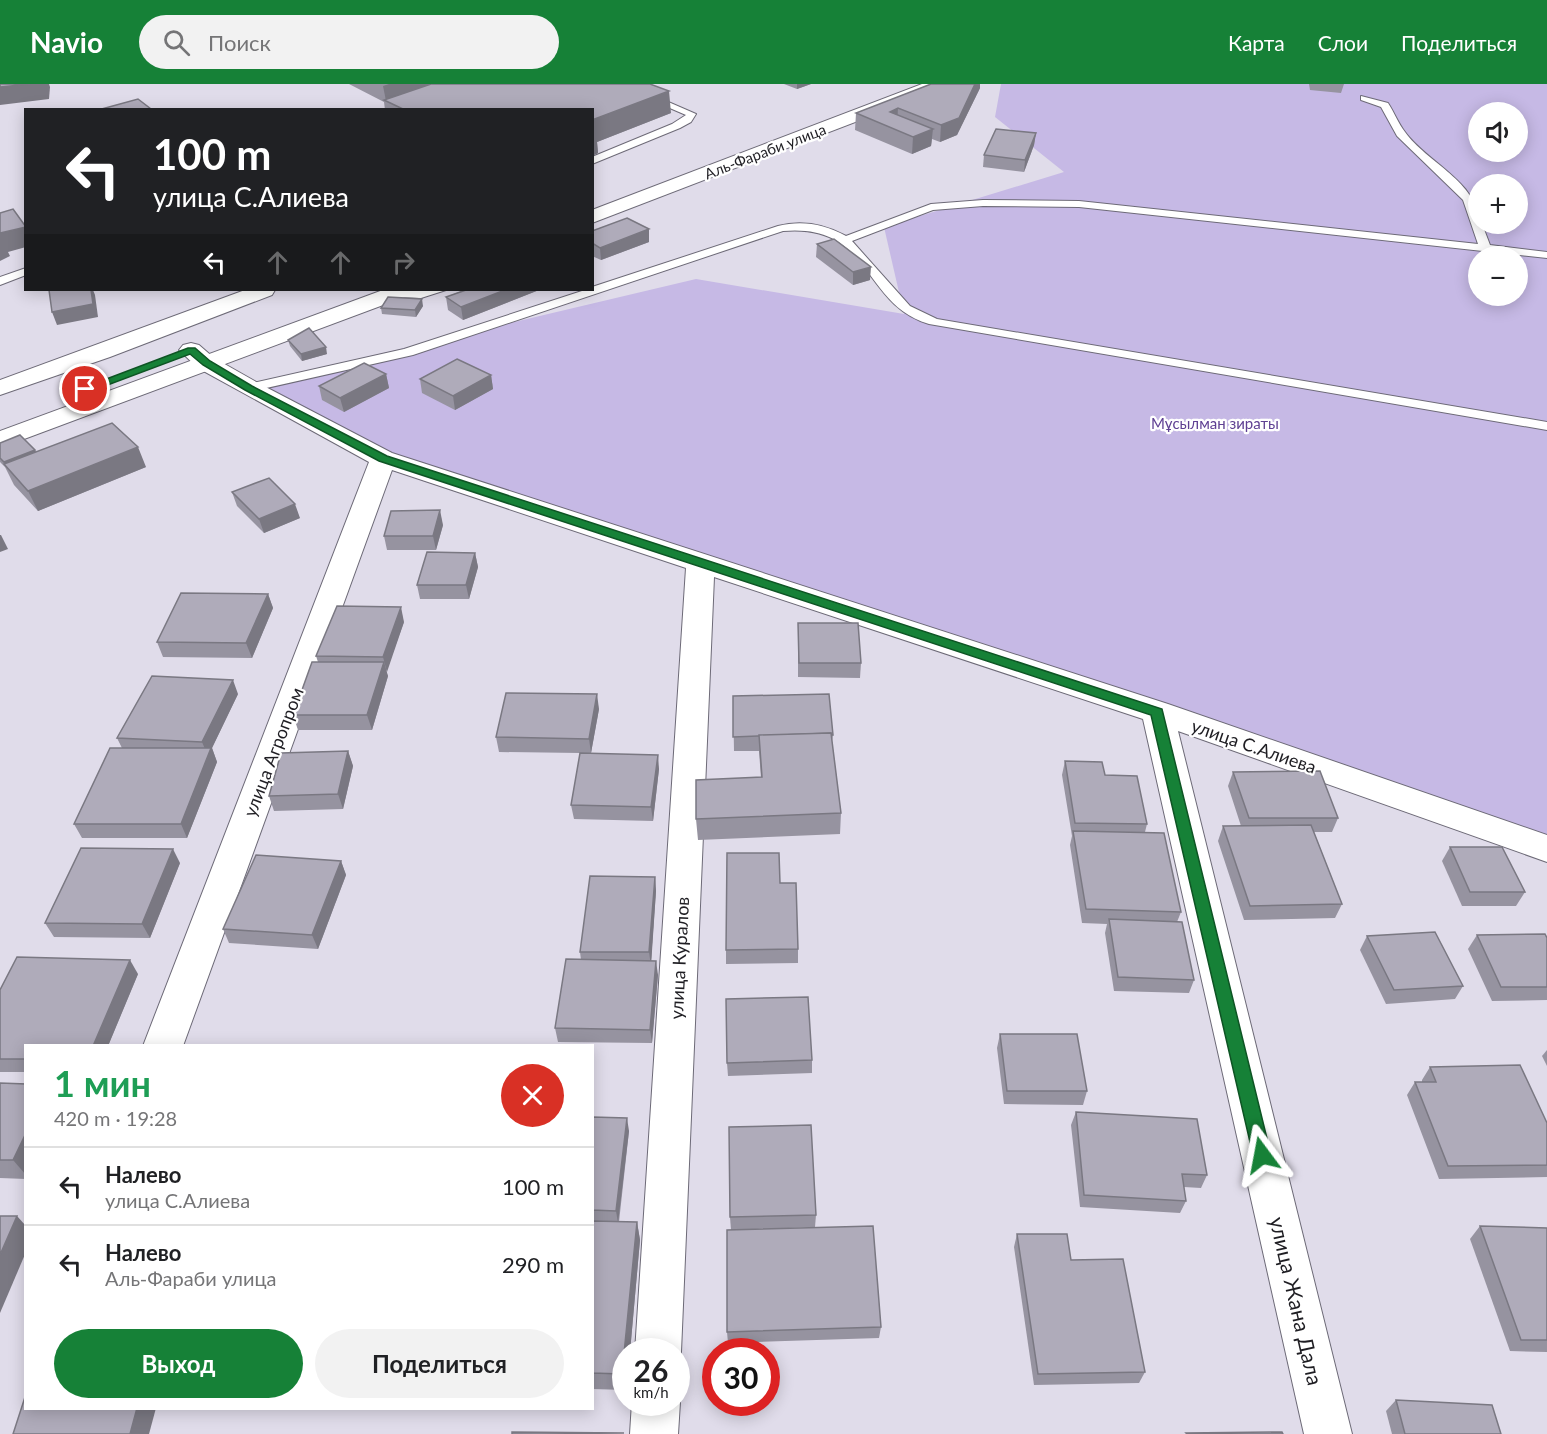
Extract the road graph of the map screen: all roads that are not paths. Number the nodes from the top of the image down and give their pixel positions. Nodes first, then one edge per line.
1 (620, 84) edge
2 (909, 84) edge
3 (938, 84) edge
4 (1364, 98) dead end
5 (594, 160) edge
6 (594, 201) edge
7 (594, 216) edge
8 (847, 239) junction
9 (1476, 246) edge
10 (1485, 246) edge
11 (1528, 253) edge
12 (1547, 255) edge
13 (24, 272) edge
14 (0, 281) edge
15 (594, 290) edge
16 (261, 291) edge
17 (354, 291) edge
18 (397, 291) edge
19 (435, 291) edge
20 (592, 291) edge
21 (199, 357) junction
22 (0, 388) edge
23 (249, 388) junction
24 (0, 421) edge
25 (1547, 426) edge
26 (0, 440) edge
27 (383, 459) junction
28 (700, 565) junction
29 (1157, 712) junction
30 (1547, 849) edge
31 (164, 1044) edge
32 (659, 1338) edge
33 (655, 1416) edge
34 (654, 1434) edge
35 (1328, 1434) edge

1 - 5 lane
2 - 6 street, Аль-Фараби улица
3 - 7 street, Аль-Фараби улица
4 - 10 lane
8 - 9 lane
8 - 15 lane
8 - 25 lane
11 - 12 lane
13 - 14 lane
16 - 22 street
17 - 21 street
18 - 19 lane
18 - 21 street
20 - 23 lane
21 - 23 street, улица С.Алиева
21 - 24 street
21 - 26 street
23 - 27 street, улица С.Алиева
27 - 28 street, улица С.Алиева
27 - 31 street, улица Агропром
28 - 29 street, улица С.Алиева
28 - 32 street, улица Куралов
29 - 30 street, улица С.Алиева
29 - 35 street, улица Жана Дала
33 - 34 street

